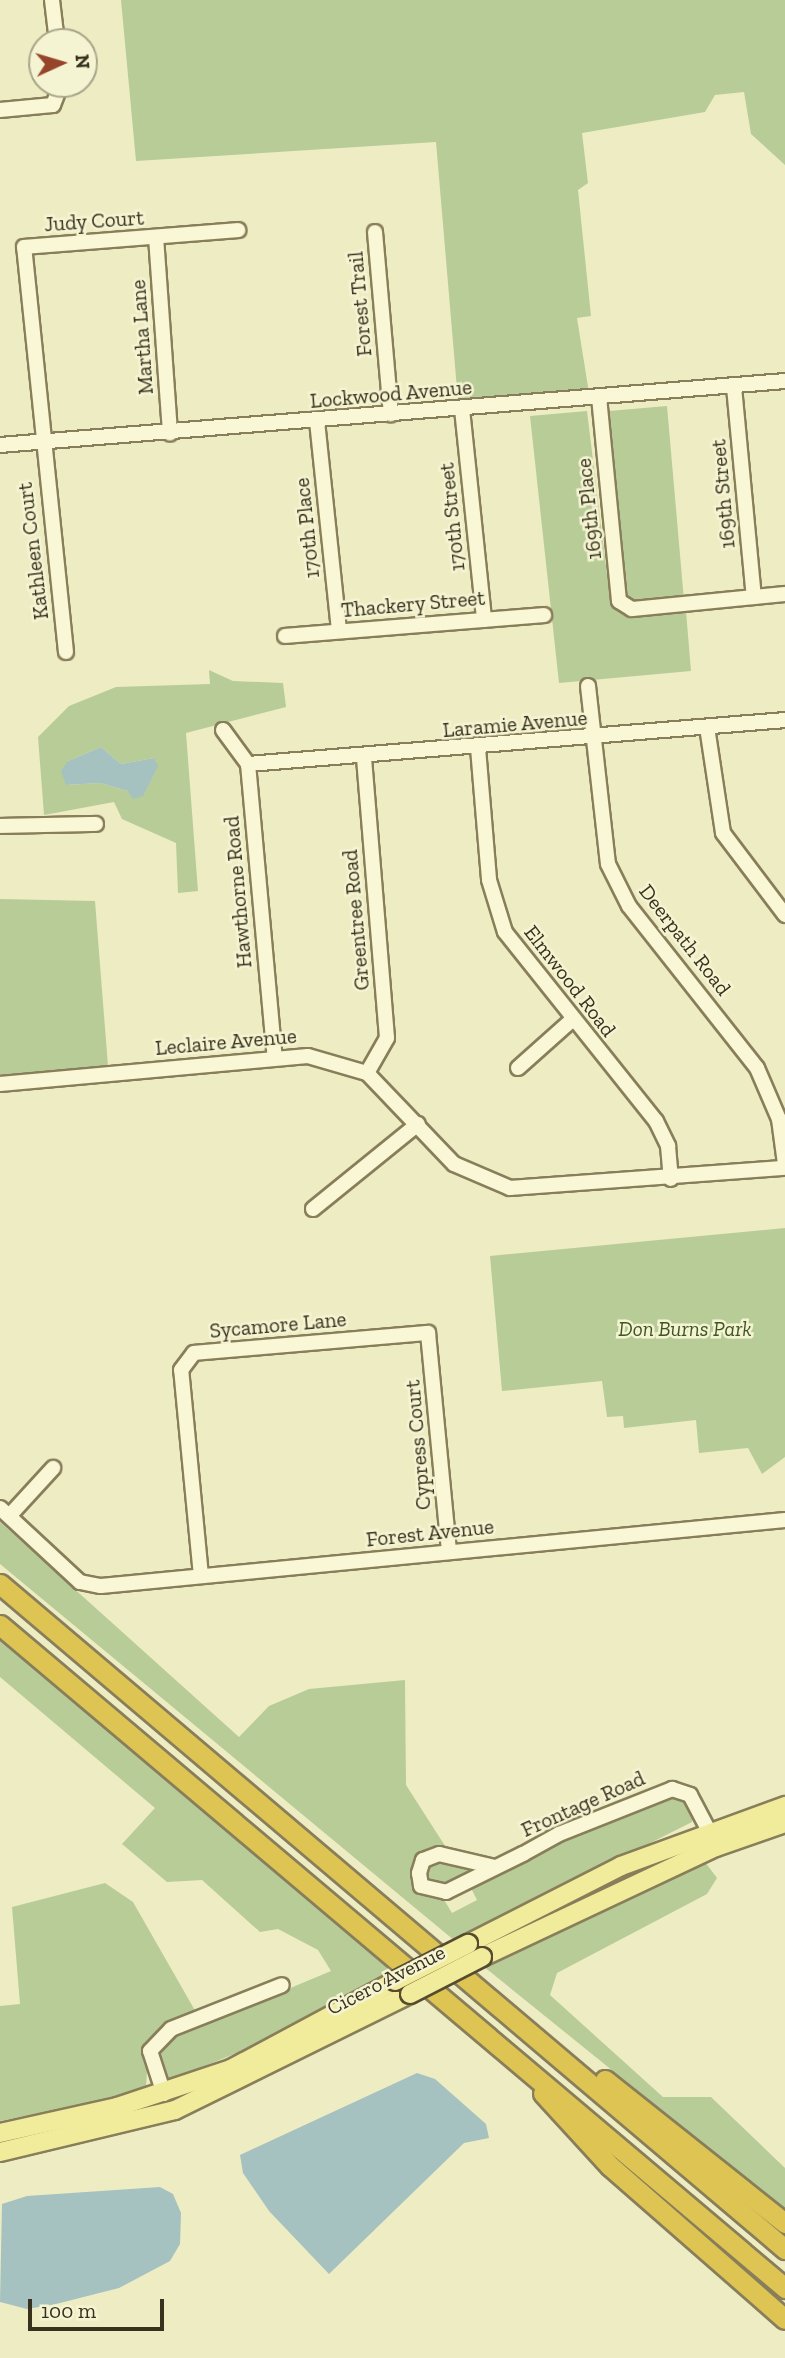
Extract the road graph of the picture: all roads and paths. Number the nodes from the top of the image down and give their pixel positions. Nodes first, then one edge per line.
1 (52, 0) edge
2 (55, 28) edge
3 (59, 98) edge
4 (0, 110) edge
5 (238, 230) dead end
6 (374, 232) dead end
7 (156, 237) junction
8 (785, 381) edge
9 (734, 387) junction
10 (599, 397) junction
11 (462, 409) junction
12 (391, 414) junction
13 (317, 421) junction
14 (170, 434) junction
15 (41, 444) junction
16 (0, 445) edge
17 (785, 594) edge
18 (754, 597) junction
19 (544, 615) dead end
20 (484, 620) junction
21 (339, 631) junction
22 (285, 636) dead end
23 (66, 652) dead end
24 (587, 686) dead end
25 (785, 720) edge
26 (708, 727) junction
27 (223, 730) dead end
28 (592, 739) junction
29 (478, 748) junction
30 (364, 758) junction
31 (248, 764) junction
32 (96, 824) dead end
33 (0, 826) edge
34 (785, 915) edge
35 (573, 1019) junction
36 (275, 1058) junction
37 (518, 1068) dead end
38 (367, 1073) junction
39 (0, 1084) edge
40 (418, 1124) junction
41 (785, 1166) edge
42 (671, 1179) junction
43 (313, 1209) dead end
44 (428, 1333) joint
45 (53, 1468) dead end
46 (5, 1511) edge
47 (785, 1520) edge
48 (449, 1552) junction
49 (201, 1576) junction
50 (0, 1584) edge
51 (0, 1625) edge
52 (785, 1806) edge
53 (785, 1823) edge
54 (713, 1839) junction
55 (495, 1867) junction
56 (471, 1980) junction
57 (282, 1984) dead end
58 (529, 2071) junction
59 (164, 2094) junction
60 (0, 2133) edge
61 (0, 2152) edge
62 (785, 2223) edge
63 (785, 2249) edge
64 (785, 2288) edge
65 (785, 2319) edge

1 - 2 street
3 - 4 street
5 - 7 street, Judy Court
6 - 12 street, Forest Trail
7 - 14 street, Martha Lane
7 - 15 street, Judy Court
8 - 9 street, Lockwood Avenue
9 - 10 street, Lockwood Avenue
9 - 18 street, 169th Street
10 - 11 street, Lockwood Avenue
10 - 18 street, 169th Place
11 - 12 street, Lockwood Avenue
11 - 20 street, 170th Street
12 - 13 street, Lockwood Avenue
13 - 14 street, Lockwood Avenue
13 - 21 street, 170th Place
14 - 15 street, Lockwood Avenue
15 - 16 street, Lockwood Avenue
15 - 23 street, Kathleen Court
17 - 18 street
19 - 20 street, Thackery Street
20 - 21 street, Thackery Street
21 - 22 street, Thackery Street
24 - 28 street, Deerpath Road
25 - 26 street, Laramie Avenue
26 - 28 street, Laramie Avenue
26 - 34 street
27 - 31 street
28 - 29 street, Laramie Avenue
28 - 41 street, Deerpath Road
29 - 30 street, Laramie Avenue
29 - 35 street, Elmwood Road
30 - 31 street, Laramie Avenue
30 - 38 street, Greentree Road
31 - 36 street, Hawthorne Road
32 - 33 street
35 - 37 street
35 - 42 street, Elmwood Road
36 - 38 street, Leclaire Avenue
36 - 39 street, Leclaire Avenue
38 - 40 street, Leclaire Avenue
40 - 42 street, Leclaire Avenue
40 - 43 street
41 - 42 street, Leclaire Avenue
44 - 48 street, Cypress Court
44 - 49 street, Sycamore Lane
45 - 46 street
46 - 49 street, Forest Avenue
47 - 48 street, Forest Avenue
48 - 49 street, Forest Avenue
50 - 56 highway
51 - 58 highway
52 - 54 main road, Cicero Avenue
53 - 54 main road, Cicero Avenue
54 - 55 street, Frontage Road
54 - 59 main road, Cicero Avenue, bridge
54 - 61 main road, Cicero Avenue, bridge
55 - 55 street, Frontage Road
56 - 62 highway
56 - 63 highway
57 - 59 street
58 - 64 highway
58 - 65 highway
59 - 60 main road, Cicero Avenue

